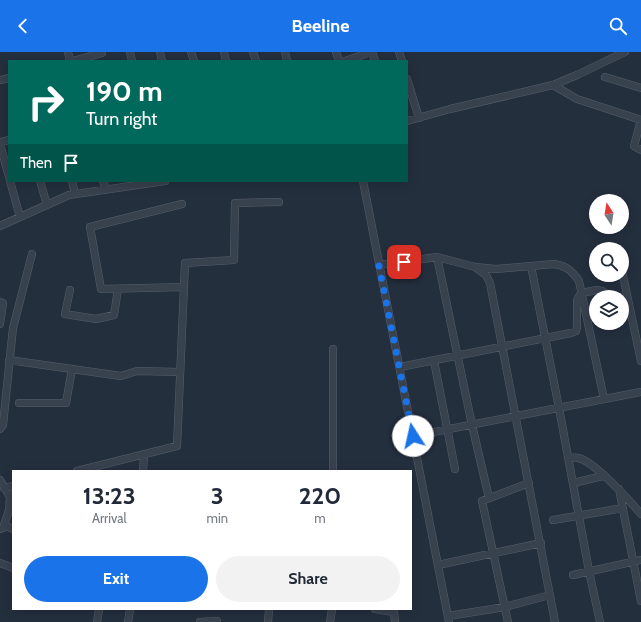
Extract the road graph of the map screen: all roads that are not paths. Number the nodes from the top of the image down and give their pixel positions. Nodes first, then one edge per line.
1 (372, 52) edge
2 (625, 52) edge
3 (102, 53) edge
4 (76, 60) edge
5 (348, 60) edge
6 (605, 76) dead end
7 (408, 81) edge
8 (553, 85) junction
9 (641, 88) edge
10 (419, 118) junction
11 (641, 120) edge
12 (408, 121) edge
13 (0, 143) edge
14 (641, 150) edge
15 (2, 157) edge
16 (8, 166) edge
17 (10, 182) edge
18 (40, 182) edge
19 (72, 182) edge
20 (103, 182) edge
21 (152, 182) edge
22 (363, 182) edge
23 (138, 183) edge
24 (106, 190) junction
25 (75, 194) junction
26 (279, 202) dead end
27 (182, 204) dead end
28 (47, 205) junction
29 (20, 217) junction
30 (0, 226) edge
31 (32, 254) dead end
32 (436, 257) junction
33 (379, 266) junction
34 (531, 266) junction
35 (475, 267) junction
36 (184, 287) junction
37 (118, 289) junction
38 (70, 290) dead end
39 (589, 292) edge
40 (581, 293) junction
41 (0, 302) edge
42 (629, 307) edge
43 (0, 324) edge
44 (545, 338) junction
45 (501, 346) junction
46 (333, 349) dead end
47 (457, 356) junction
48 (9, 360) junction
49 (434, 361) junction
50 (641, 361) edge
51 (400, 367) junction
52 (72, 369) junction
53 (180, 372) junction
54 (641, 392) edge
55 (604, 399) junction
56 (19, 403) dead end
57 (559, 408) junction
58 (516, 416) junction
59 (472, 425) junction
60 (0, 429) edge
61 (448, 430) junction
62 (413, 436) junction
63 (144, 455) junction
64 (568, 458) junction
65 (455, 469) dead end
66 (81, 470) edge
67 (143, 470) edge
68 (332, 470) edge
69 (603, 476) junction
70 (0, 480) edge
71 (529, 483) junction
72 (573, 483) junction
73 (12, 486) edge
74 (4, 488) junction
75 (619, 490) junction
76 (489, 498) junction
77 (11, 503) edge
78 (623, 508) junction
79 (641, 514) edge
80 (579, 515) junction
81 (553, 520) dead end
82 (2, 527) edge
83 (12, 529) edge
84 (541, 543) junction
85 (493, 552) junction
86 (637, 561) edge
87 (0, 563) edge
88 (438, 565) junction
89 (12, 568) edge
90 (589, 571) junction
91 (574, 575) dead end
92 (550, 595) junction
93 (641, 601) edge
94 (505, 607) junction
95 (99, 610) edge
96 (130, 610) edge
97 (269, 610) edge
98 (332, 610) edge
99 (381, 610) edge
100 (449, 619) edge
101 (217, 621) dead end
102 (97, 622) edge
103 (128, 622) edge
104 (200, 622) edge
105 (268, 622) edge
106 (330, 622) edge
107 (396, 622) edge
108 (508, 622) edge
109 (555, 622) edge
110 (600, 622) edge

1 - 5 street
2 - 8 street
3 - 4 street
6 - 9 street
7 - 10 street
8 - 10 street
8 - 11 street
10 - 12 street
11 - 14 street
13 - 15 street
15 - 16 street
17 - 29 street
18 - 28 street
19 - 25 street
20 - 24 street
21 - 23 street
22 - 33 street
23 - 24 street
24 - 25 street
25 - 28 street
26 - 36 street
27 - 37 street
28 - 29 street
29 - 30 street
31 - 48 street
32 - 33 street
32 - 35 street
32 - 47 street
33 - 51 street
34 - 35 street
34 - 40 street
34 - 44 street
35 - 45 street
36 - 37 street
36 - 53 street
37 - 38 street
39 - 40 street
40 - 44 street
40 - 55 street
41 - 43 street
42 - 50 street
44 - 45 street
44 - 57 street
45 - 47 street
45 - 58 street
46 - 68 street
47 - 49 street
47 - 59 street
48 - 52 street
48 - 60 street
49 - 51 street
49 - 61 street
51 - 62 street
52 - 53 street
52 - 56 street
53 - 63 street
54 - 55 street
55 - 57 street
57 - 58 street
57 - 64 street
58 - 59 street
58 - 71 street
59 - 61 street
59 - 76 street
61 - 62 street
61 - 65 street
62 - 88 street
63 - 66 street
63 - 67 street
64 - 69 street
64 - 72 street
69 - 72 street
69 - 75 street
70 - 74 street
71 - 76 street
71 - 84 street
72 - 80 street
73 - 74 street
74 - 77 street
75 - 78 street
75 - 79 street
76 - 85 street
77 - 82 street
78 - 80 street
78 - 86 street
80 - 81 street
80 - 90 street
82 - 83 street
84 - 85 street
84 - 92 street
85 - 88 street
85 - 94 street
86 - 90 street
86 - 93 street
87 - 89 street
88 - 100 street
90 - 91 street
90 - 110 street
92 - 94 street
92 - 109 street
94 - 100 street
94 - 108 street
95 - 102 street
96 - 103 street
97 - 105 street
98 - 106 street
99 - 107 street
101 - 104 street

